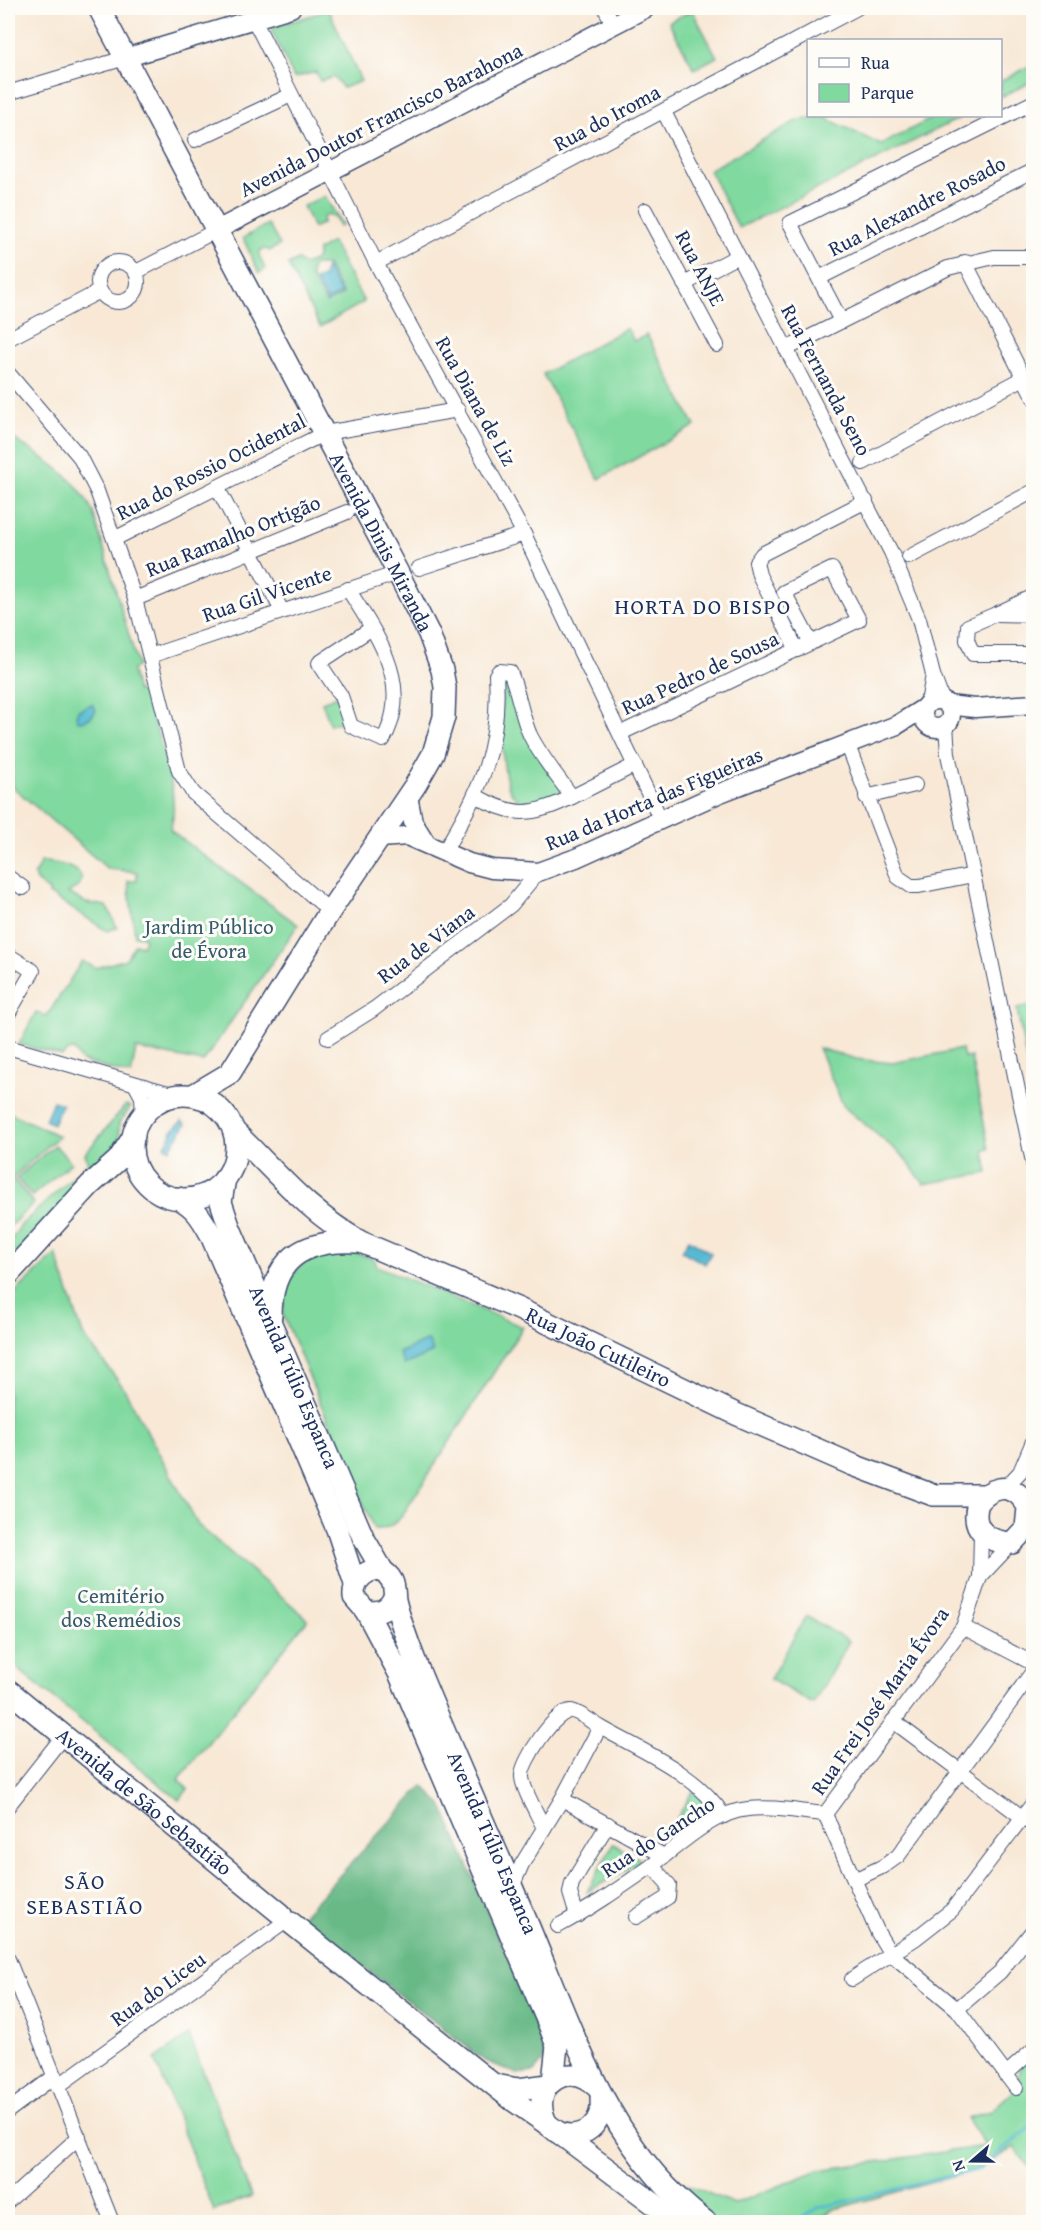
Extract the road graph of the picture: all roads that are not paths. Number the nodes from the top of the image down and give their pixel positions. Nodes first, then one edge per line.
1 (99, 8) edge
2 (291, 8) edge
3 (605, 8) edge
4 (646, 8) edge
5 (857, 8) edge
6 (251, 13) edge
7 (613, 24) junction
8 (125, 58) junction
9 (8, 93) edge
10 (291, 95) junction
11 (1034, 102) edge
12 (664, 112) junction
13 (195, 140) dead end
14 (1034, 171) edge
15 (330, 172) junction
16 (645, 210) dead end
17 (217, 230) junction
18 (738, 256) junction
19 (1034, 257) edge
20 (965, 262) junction
21 (376, 263) junction
22 (136, 272) junction
23 (819, 278) junction
24 (684, 284) junction
25 (100, 291) junction
26 (841, 321) junction
27 (8, 339) edge
28 (717, 345) dead end
29 (786, 350) junction
30 (8, 372) edge
31 (1024, 378) junction
32 (1034, 398) edge
33 (458, 410) junction
34 (325, 433) junction
35 (863, 463) dead end
36 (217, 487) junction
37 (1034, 491) edge
38 (866, 501) junction
39 (347, 512) dead end
40 (524, 534) junction
41 (116, 538) junction
42 (252, 553) junction
43 (909, 557) dead end
44 (419, 568) dead end
45 (398, 573) junction
46 (348, 590) junction
47 (1034, 596) edge
48 (135, 599) junction
49 (282, 611) junction
50 (996, 614) junction
51 (1034, 615) edge
52 (372, 628) junction
53 (811, 643) junction
54 (797, 650) junction
55 (1034, 654) edge
56 (150, 656) junction
57 (1034, 704) edge
58 (937, 715) junction
59 (621, 733) junction
60 (847, 743) junction
61 (636, 765) junction
62 (915, 785) dead end
63 (408, 796) junction
64 (476, 796) junction
65 (572, 797) junction
66 (866, 797) junction
67 (660, 818) junction
68 (386, 829) junction
69 (426, 843) junction
70 (444, 852) junction
71 (538, 872) junction
72 (973, 875) junction
73 (8, 877) edge
74 (23, 888) dead end
75 (330, 911) junction
76 (8, 955) edge
77 (9, 1007) edge
78 (328, 1038) dead end
79 (8, 1047) edge
80 (230, 1073) junction
81 (135, 1084) junction
82 (184, 1095) junction
83 (143, 1115) junction
84 (229, 1123) junction
85 (134, 1136) junction
86 (1034, 1167) edge
87 (228, 1174) junction
88 (277, 1176) junction
89 (144, 1179) junction
90 (90, 1185) junction
91 (178, 1198) junction
92 (361, 1242) junction
93 (8, 1275) edge
94 (271, 1323) junction
95 (1034, 1438) edge
96 (1020, 1472) junction
97 (933, 1495) junction
98 (1014, 1500) edge
99 (978, 1528) junction
100 (1021, 1539) edge
101 (384, 1573) junction
102 (980, 1577) junction
103 (355, 1584) junction
104 (394, 1597) junction
105 (366, 1611) junction
106 (963, 1627) junction
107 (1034, 1664) edge
108 (1034, 1670) edge
109 (8, 1690) edge
110 (893, 1721) junction
111 (600, 1727) junction
112 (64, 1735) junction
113 (960, 1771) junction
114 (562, 1799) junction
115 (1034, 1802) edge
116 (8, 1806) edge
117 (825, 1814) junction
118 (724, 1816) junction
119 (1028, 1821) edge
120 (608, 1824) junction
121 (544, 1828) junction
122 (664, 1856) junction
123 (500, 1858) junction
124 (522, 1864) junction
125 (652, 1866) junction
126 (854, 1880) junction
127 (512, 1887) junction
128 (577, 1916) junction
129 (636, 1917) dead end
130 (284, 1920) junction
131 (558, 1926) dead end
132 (1034, 1929) edge
133 (890, 1953) junction
134 (8, 1959) edge
135 (852, 1979) dead end
136 (957, 2009) junction
137 (1034, 2049) edge
138 (1005, 2075) junction
139 (57, 2081) junction
140 (551, 2083) junction
141 (495, 2085) junction
142 (1016, 2088) dead end
143 (599, 2092) junction
144 (8, 2111) edge
145 (552, 2128) junction
146 (79, 2137) junction
147 (8, 2200) edge
148 (112, 2223) edge
149 (678, 2223) edge
150 (706, 2223) edge

1 - 8 main road, Avenida Dinis Miranda
2 - 6 street
3 - 7 street
4 - 7 street, Avenida Doutor Francisco Barahona
5 - 12 street, Rua do Iroma
6 - 8 street
6 - 10 street, Rua Diana de Liz
7 - 15 street, Avenida Doutor Francisco Barahona
8 - 9 street
8 - 17 main road, Avenida Dinis Miranda
10 - 13 street
10 - 15 street, Rua Diana de Liz
11 - 23 street
12 - 18 street, Rua Fernanda Seno
12 - 21 street, Rua do Iroma
14 - 23 street, Rua Alexandre Rosado
15 - 17 street, Avenida Doutor Francisco Barahona
15 - 21 street, Rua Diana de Liz
16 - 24 street, Rua ANJE
17 - 22 street, Avenida Doutor Francisco Barahona
17 - 34 main road, Avenida Dinis Miranda
18 - 24 street
18 - 29 street, Rua Fernanda Seno
19 - 20 street
20 - 26 street
20 - 31 street
21 - 33 street, Rua Diana de Liz
22 - 25 street
22 - 25 street
23 - 26 street
24 - 28 street, Rua ANJE
25 - 27 street
26 - 29 street
29 - 38 street, Rua Fernanda Seno
30 - 41 street
31 - 32 street
31 - 35 street
33 - 34 street, Rua do Rossio Ocidental
33 - 40 street, Rua Diana de Liz
34 - 36 street, Rua do Rossio Ocidental
34 - 45 main road, Avenida Dinis Miranda
36 - 41 street, Rua do Rossio Ocidental
36 - 42 street
37 - 43 street
38 - 54 street
38 - 58 street, Rua Fernanda Seno
39 - 42 street, Rua Ramalho Ortigão
40 - 44 street
40 - 59 street, Rua Diana de Liz
41 - 48 street
42 - 48 street, Rua Ramalho Ortigão
42 - 49 street
45 - 46 street, Rua Gil Vicente
45 - 63 main road, Avenida Dinis Miranda
46 - 49 street, Rua Gil Vicente
46 - 52 street
47 - 50 street
48 - 56 street
49 - 56 street, Rua Gil Vicente
50 - 51 street
50 - 55 street
52 - 52 street
53 - 53 street, Rua Pedro de Sousa
53 - 54 street, Rua Pedro de Sousa
54 - 59 street, Rua Pedro de Sousa
56 - 75 street
57 - 58 street, Rua da Horta das Figueiras
58 - 60 street, Rua da Horta das Figueiras
58 - 72 street, Rua Fernanda Seno
59 - 61 street, Rua Diana de Liz
60 - 66 street
60 - 67 street, Rua da Horta das Figueiras
61 - 65 street
61 - 67 street, Rua Diana de Liz
62 - 66 street
63 - 68 main road, Avenida Dinis Miranda
63 - 69 street
64 - 65 street
64 - 65 street
64 - 70 street
66 - 72 street
67 - 71 street, Rua da Horta das Figueiras
68 - 69 street, Rua da Horta das Figueiras
68 - 75 main road, Avenida Dinis Miranda
69 - 70 street, Rua da Horta das Figueiras
70 - 71 street, Rua da Horta das Figueiras
71 - 78 street, Rua de Viana
72 - 86 street, Rua Fernanda Seno
73 - 74 street
75 - 80 main road, Avenida Dinis Miranda
76 - 77 street
79 - 81 street
80 - 82 main road, Avenida Dinis Miranda
80 - 84 main road, Avenida Dinis Miranda
81 - 82 street
81 - 83 street
82 - 83 main road
82 - 84 main road
83 - 85 main road
84 - 87 main road
84 - 88 main road, Rua João Cutileiro
85 - 89 main road
85 - 90 main road
87 - 88 main road, Rua João Cutileiro
87 - 91 main road
87 - 94 main road, Avenida Túlio Espanca
88 - 92 main road, Rua João Cutileiro
89 - 90 main road
89 - 91 main road
90 - 93 main road
91 - 103 main road, Avenida Túlio Espanca
92 - 94 main road
92 - 97 main road, Rua João Cutileiro
94 - 101 main road, Avenida Túlio Espanca
95 - 96 street
96 - 98 street
96 - 98 street
97 - 98 main road, Rua João Cutileiro
97 - 99 main road, Rua João Cutileiro
98 - 99 main road
98 - 100 main road
99 - 100 main road, Rua João Cutileiro
99 - 102 street, Rua Frei José Maria Évora
100 - 102 street, Rua Frei José Maria Évora
101 - 103 main road
101 - 104 main road, Avenida Túlio Espanca
102 - 106 street, Rua Frei José Maria Évora
103 - 105 main road, Avenida Túlio Espanca
104 - 105 main road
104 - 123 main road, Avenida Túlio Espanca
105 - 140 main road, Avenida Túlio Espanca
106 - 107 street
106 - 110 street, Rua Frei José Maria Évora
108 - 113 street
109 - 112 main road, Avenida de São Sebastião
110 - 113 street
110 - 117 street, Rua Frei José Maria Évora
111 - 114 street
111 - 118 street
111 - 121 street
112 - 116 street
112 - 130 main road, Avenida de São Sebastião
113 - 119 street
113 - 126 street
114 - 120 street
114 - 121 street
115 - 119 street
117 - 118 street, Rua do Gancho
117 - 126 street
118 - 122 street, Rua do Gancho
119 - 133 street
120 - 122 street
120 - 128 street
121 - 124 street
122 - 125 street, Rua do Gancho
123 - 124 street
123 - 127 main road, Avenida Túlio Espanca
124 - 127 street
125 - 128 street, Rua do Gancho
125 - 129 street
126 - 133 street
127 - 143 main road, Avenida Túlio Espanca
128 - 131 street, Rua do Gancho
130 - 139 street, Rua do Liceu
130 - 141 main road, Avenida de São Sebastião
132 - 136 street
133 - 135 street
133 - 136 street
134 - 139 street
136 - 138 street
137 - 138 street
138 - 142 street
139 - 144 street, Rua do Liceu
139 - 146 street
140 - 141 main road
140 - 143 main road
140 - 145 main road, Avenida Túlio Espanca
141 - 145 main road, Avenida de São Sebastião
143 - 145 main road
143 - 150 main road, Avenida Túlio Espanca
145 - 149 main road
146 - 147 street
146 - 148 street

